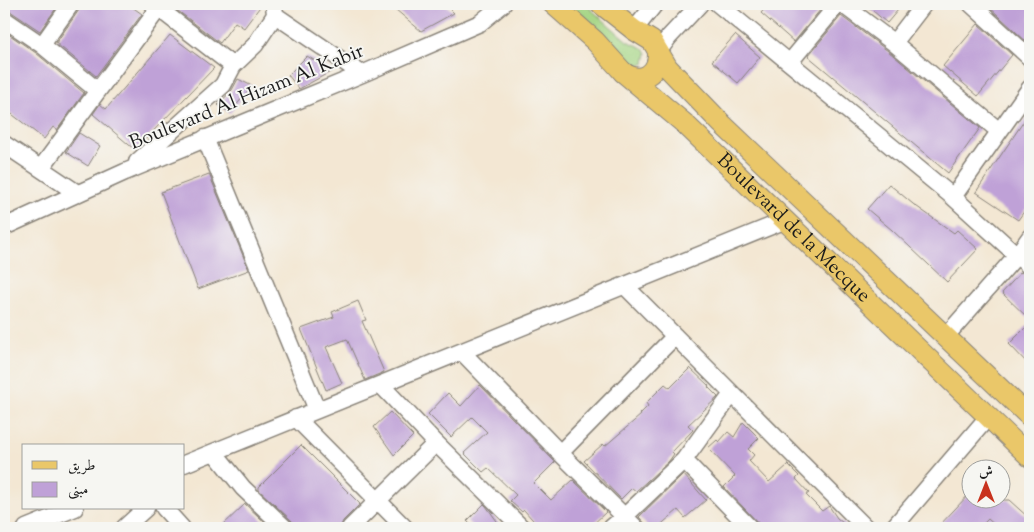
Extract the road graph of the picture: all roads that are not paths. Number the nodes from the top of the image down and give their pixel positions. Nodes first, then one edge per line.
1 (71, 4) edge
2 (503, 4) edge
3 (553, 4) edge
4 (601, 4) edge
5 (655, 4) edge
6 (700, 4) edge
7 (718, 4) edge
8 (838, 4) edge
9 (842, 4) edge
10 (924, 4) edge
11 (972, 4) edge
12 (156, 6) edge
13 (275, 9) edge
14 (4, 20) edge
15 (634, 30) junction
16 (894, 44) junction
17 (42, 45) junction
18 (658, 52) junction
19 (1030, 58) edge
20 (790, 62) junction
21 (233, 66) junction
22 (623, 72) junction
23 (362, 74) junction
24 (1030, 88) edge
25 (98, 91) junction
26 (999, 131) junction
27 (205, 138) junction
28 (4, 144) edge
29 (41, 168) junction
30 (126, 172) junction
31 (77, 193) junction
32 (953, 197) junction
33 (786, 220) junction
34 (4, 227) edge
35 (1030, 237) edge
36 (1017, 255) junction
37 (1030, 267) edge
38 (625, 286) junction
39 (675, 336) junction
40 (946, 336) junction
41 (462, 352) junction
42 (381, 385) junction
43 (732, 394) junction
44 (317, 410) junction
45 (988, 417) junction
46 (1030, 417) edge
47 (296, 418) junction
48 (436, 443) junction
49 (214, 452) junction
50 (560, 453) junction
51 (1030, 457) edge
52 (684, 460) junction
53 (185, 464) edge
54 (378, 501) junction
55 (70, 510) edge
56 (144, 510) edge
57 (166, 510) edge
58 (631, 522) edge
59 (26, 528) edge
60 (124, 528) edge
61 (182, 528) edge
62 (285, 528) edge
63 (350, 528) edge
64 (405, 528) edge
65 (522, 528) edge
66 (610, 528) edge
67 (750, 528) edge
68 (866, 528) edge
69 (893, 528) edge

1 - 17 street
2 - 23 street, Boulevard Al Hizam Al Kabir
3 - 22 main road, Boulevard de la Mecque
4 - 15 main road, Boulevard de la Mecque
5 - 15 street
6 - 18 street
7 - 20 street
8 - 20 street
9 - 16 street
10 - 16 street
11 - 19 street
12 - 21 street
12 - 25 street
13 - 21 street
13 - 23 street
14 - 17 street
15 - 18 main road, Boulevard de la Mecque
16 - 26 street
17 - 25 street
18 - 22 main road
18 - 40 main road, Boulevard de la Mecque
20 - 32 street
21 - 30 street
22 - 33 main road, Boulevard de la Mecque
23 - 27 street, Boulevard Al Hizam Al Kabir
24 - 26 street
25 - 29 street
26 - 32 street
27 - 30 street, Boulevard Al Hizam Al Kabir
27 - 44 street
28 - 29 street
29 - 31 street
30 - 31 street, Boulevard Al Hizam Al Kabir
31 - 34 street, Boulevard Al Hizam Al Kabir
32 - 36 street
33 - 38 street
33 - 45 main road, Boulevard de la Mecque
35 - 36 street
36 - 37 street
36 - 40 street
38 - 39 street
38 - 41 street
39 - 43 street
39 - 50 street
40 - 46 main road, Boulevard de la Mecque
41 - 42 street
41 - 50 street
42 - 44 street
42 - 48 street
43 - 52 street
43 - 68 street
44 - 47 street
45 - 51 main road, Boulevard de la Mecque
45 - 69 street
47 - 49 street
47 - 54 street
48 - 54 street
48 - 65 street
49 - 53 street
49 - 62 street
50 - 58 street
52 - 58 street
52 - 67 street
54 - 63 street
54 - 64 street
55 - 59 street
56 - 60 street
57 - 61 street
58 - 66 street

